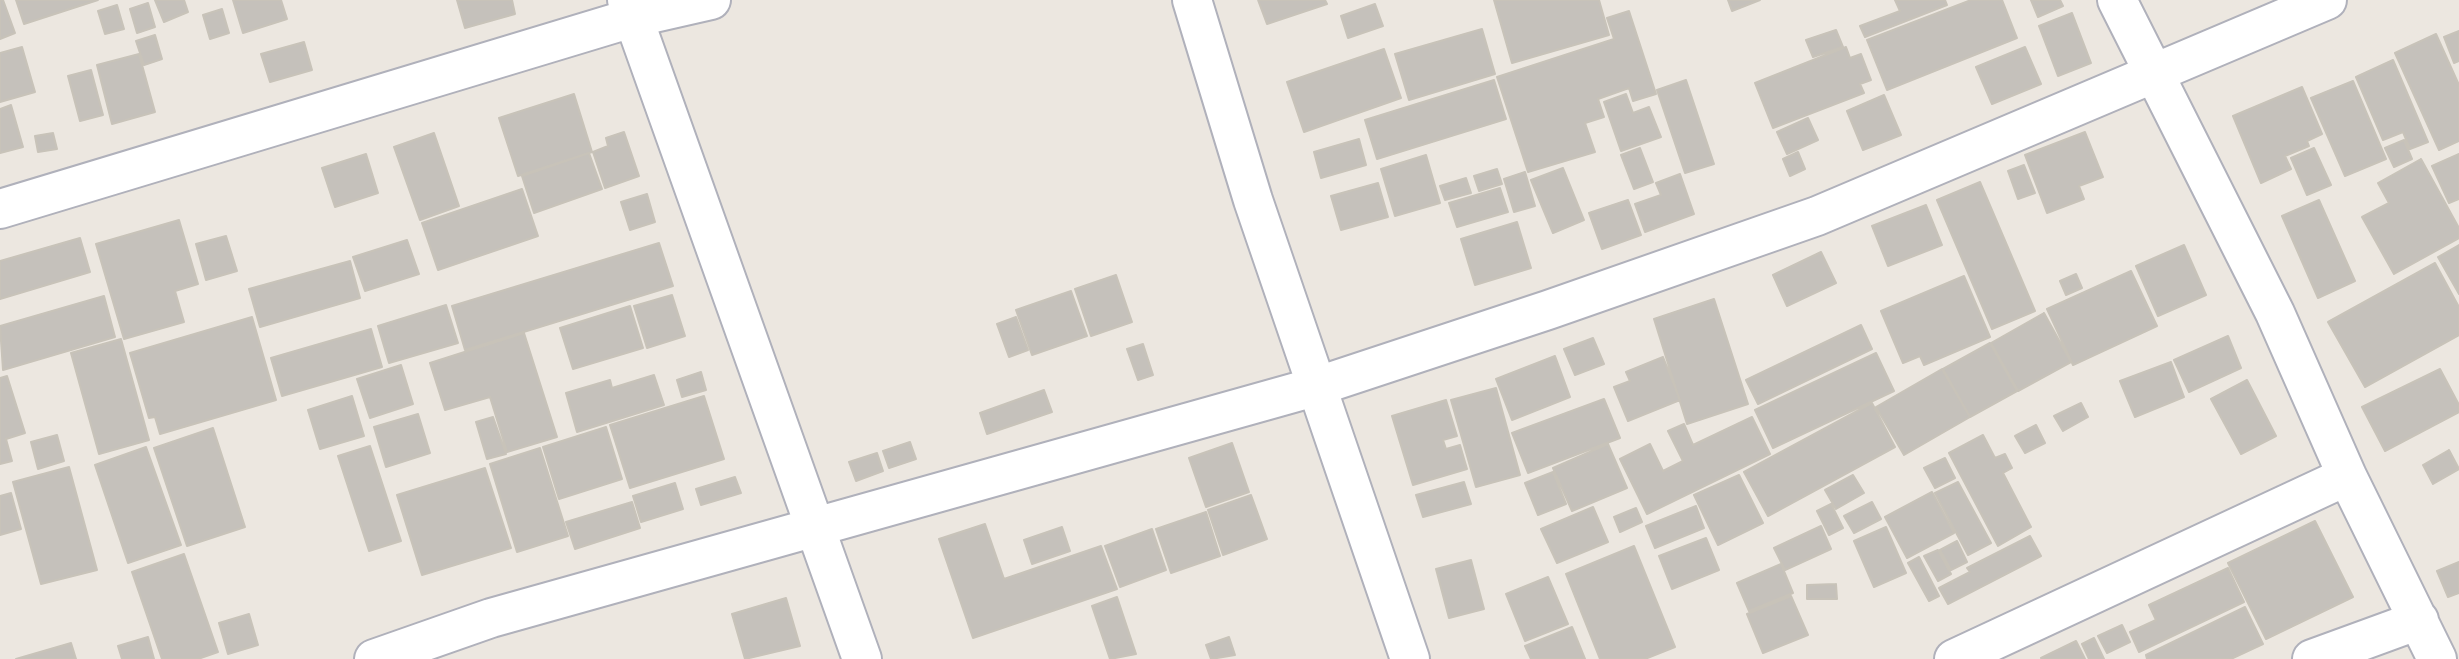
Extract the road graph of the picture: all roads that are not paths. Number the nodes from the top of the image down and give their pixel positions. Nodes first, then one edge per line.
1 (711, 0) edge
2 (1192, 0) edge
3 (2117, 0) edge
4 (2327, 0) edge
5 (629, 9) edge
6 (2152, 72) junction
7 (0, 209) edge
8 (1318, 386) junction
9 (2347, 476) junction
10 (815, 529) junction
11 (2419, 620) junction
12 (374, 659) edge
13 (862, 659) edge
14 (1410, 659) edge
15 (1954, 659) edge
16 (2312, 659) edge
17 (2437, 659) edge

1 - 5 street
2 - 8 street
3 - 6 street
4 - 6 street
5 - 7 street
5 - 10 street
6 - 8 street
6 - 9 street
8 - 10 street
8 - 14 street
9 - 11 street
9 - 15 street
10 - 12 street
10 - 13 street
11 - 16 street
11 - 17 street

